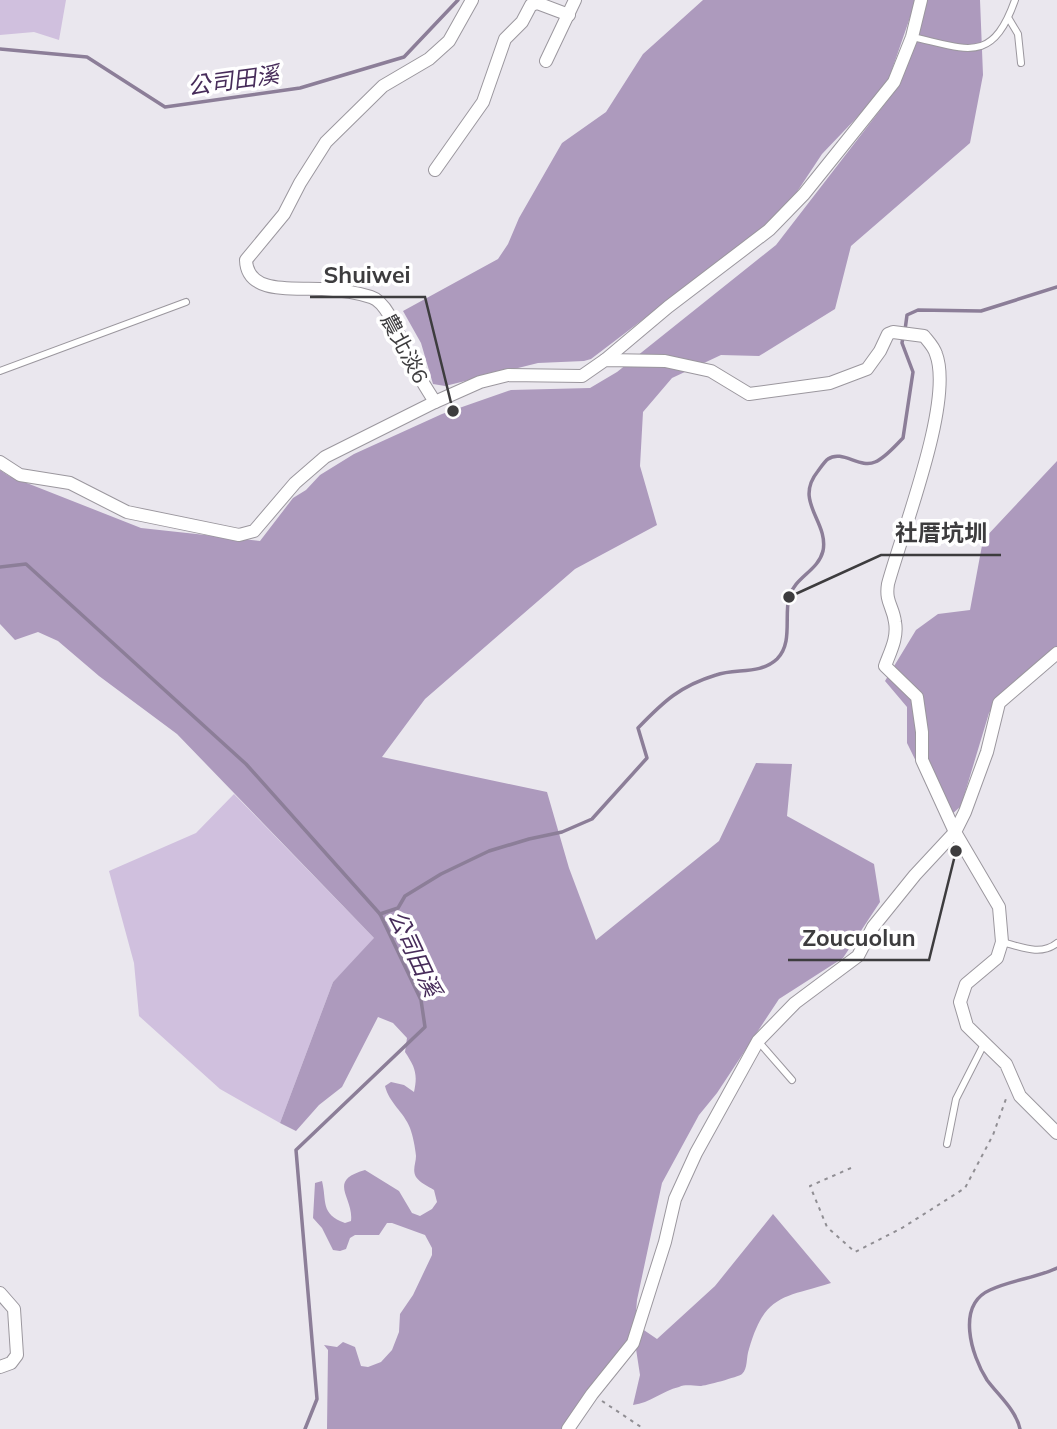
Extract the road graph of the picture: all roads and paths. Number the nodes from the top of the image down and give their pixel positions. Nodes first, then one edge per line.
1 (472, 0) edge
2 (575, 0) edge
3 (921, 0) edge
4 (1015, 0) edge
5 (569, 15) junction
6 (1009, 19) junction
7 (912, 37) junction
8 (546, 61) dead end
9 (1021, 63) dead end
10 (435, 170) dead end
11 (186, 302) dead end
12 (605, 360) junction
13 (0, 371) edge
14 (435, 402) junction
15 (0, 462) edge
16 (1057, 653) edge
17 (955, 832) junction
18 (1002, 942) junction
19 (1057, 943) edge
20 (758, 1041) junction
21 (984, 1044) junction
22 (1013, 1079) junction
23 (792, 1080) dead end
24 (1057, 1133) edge
25 (947, 1144) dead end
26 (851, 1168) dead end
27 (0, 1293) edge
28 (0, 1367) edge
29 (592, 1394) junction
30 (568, 1429) edge
31 (645, 1429) edge

1 - 14 street, 農北淡6 / 農北淡6
2 - 5 street
3 - 7 street
4 - 6 lane
5 - 8 street
5 - 10 street
6 - 7 lane
6 - 9 lane
7 - 12 street
11 - 13 lane
12 - 14 street
12 - 17 street
14 - 15 street, 農北淡6 / 農北淡6
16 - 17 street
17 - 18 street
17 - 20 street
18 - 19 lane
18 - 21 street
20 - 23 lane
20 - 29 street
21 - 22 street
21 - 25 lane
22 - 24 street
22 - 26 path
27 - 28 street
29 - 30 street
29 - 31 path

